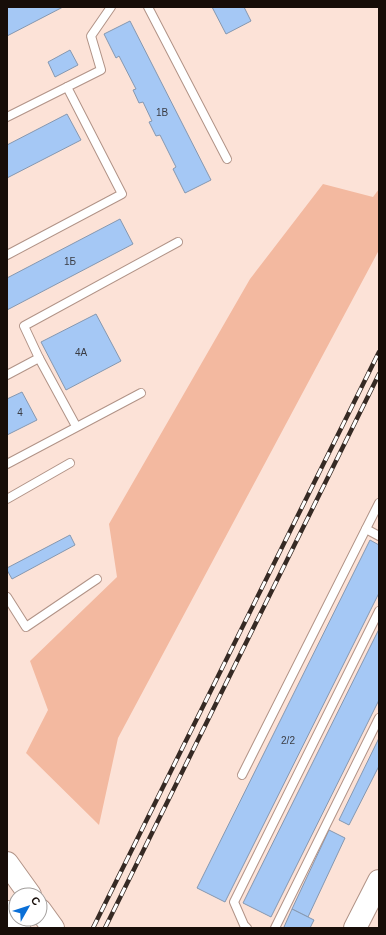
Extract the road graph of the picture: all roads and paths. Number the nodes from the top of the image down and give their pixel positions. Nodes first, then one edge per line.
1 (111, 7) edge
2 (148, 7) edge
3 (67, 87) junction
4 (7, 117) edge
5 (227, 160) dead end
6 (178, 242) dead end
7 (7, 256) edge
8 (39, 358) junction
9 (7, 375) edge
10 (141, 393) dead end
11 (76, 426) junction
12 (70, 463) dead end
13 (7, 464) edge
14 (7, 499) edge
15 (379, 503) edge
16 (366, 529) junction
17 (379, 536) edge
18 (97, 579) dead end
19 (7, 597) edge
20 (379, 612) edge
21 (379, 718) edge
22 (242, 775) dead end
23 (7, 863) edge
24 (379, 882) edge
25 (24, 887) edge
26 (7, 912) edge
27 (19, 928) edge
28 (247, 928) edge
29 (275, 928) edge
30 (355, 928) edge

1 - 3 lane
2 - 5 lane
3 - 4 lane
3 - 7 lane
6 - 8 lane
8 - 9 lane
8 - 11 lane
10 - 11 lane
11 - 13 lane
12 - 14 lane
15 - 16 lane
16 - 17 lane
16 - 22 lane
18 - 19 lane
20 - 28 lane
21 - 29 lane
23 - 25 main road
24 - 30 main road
26 - 27 main road

